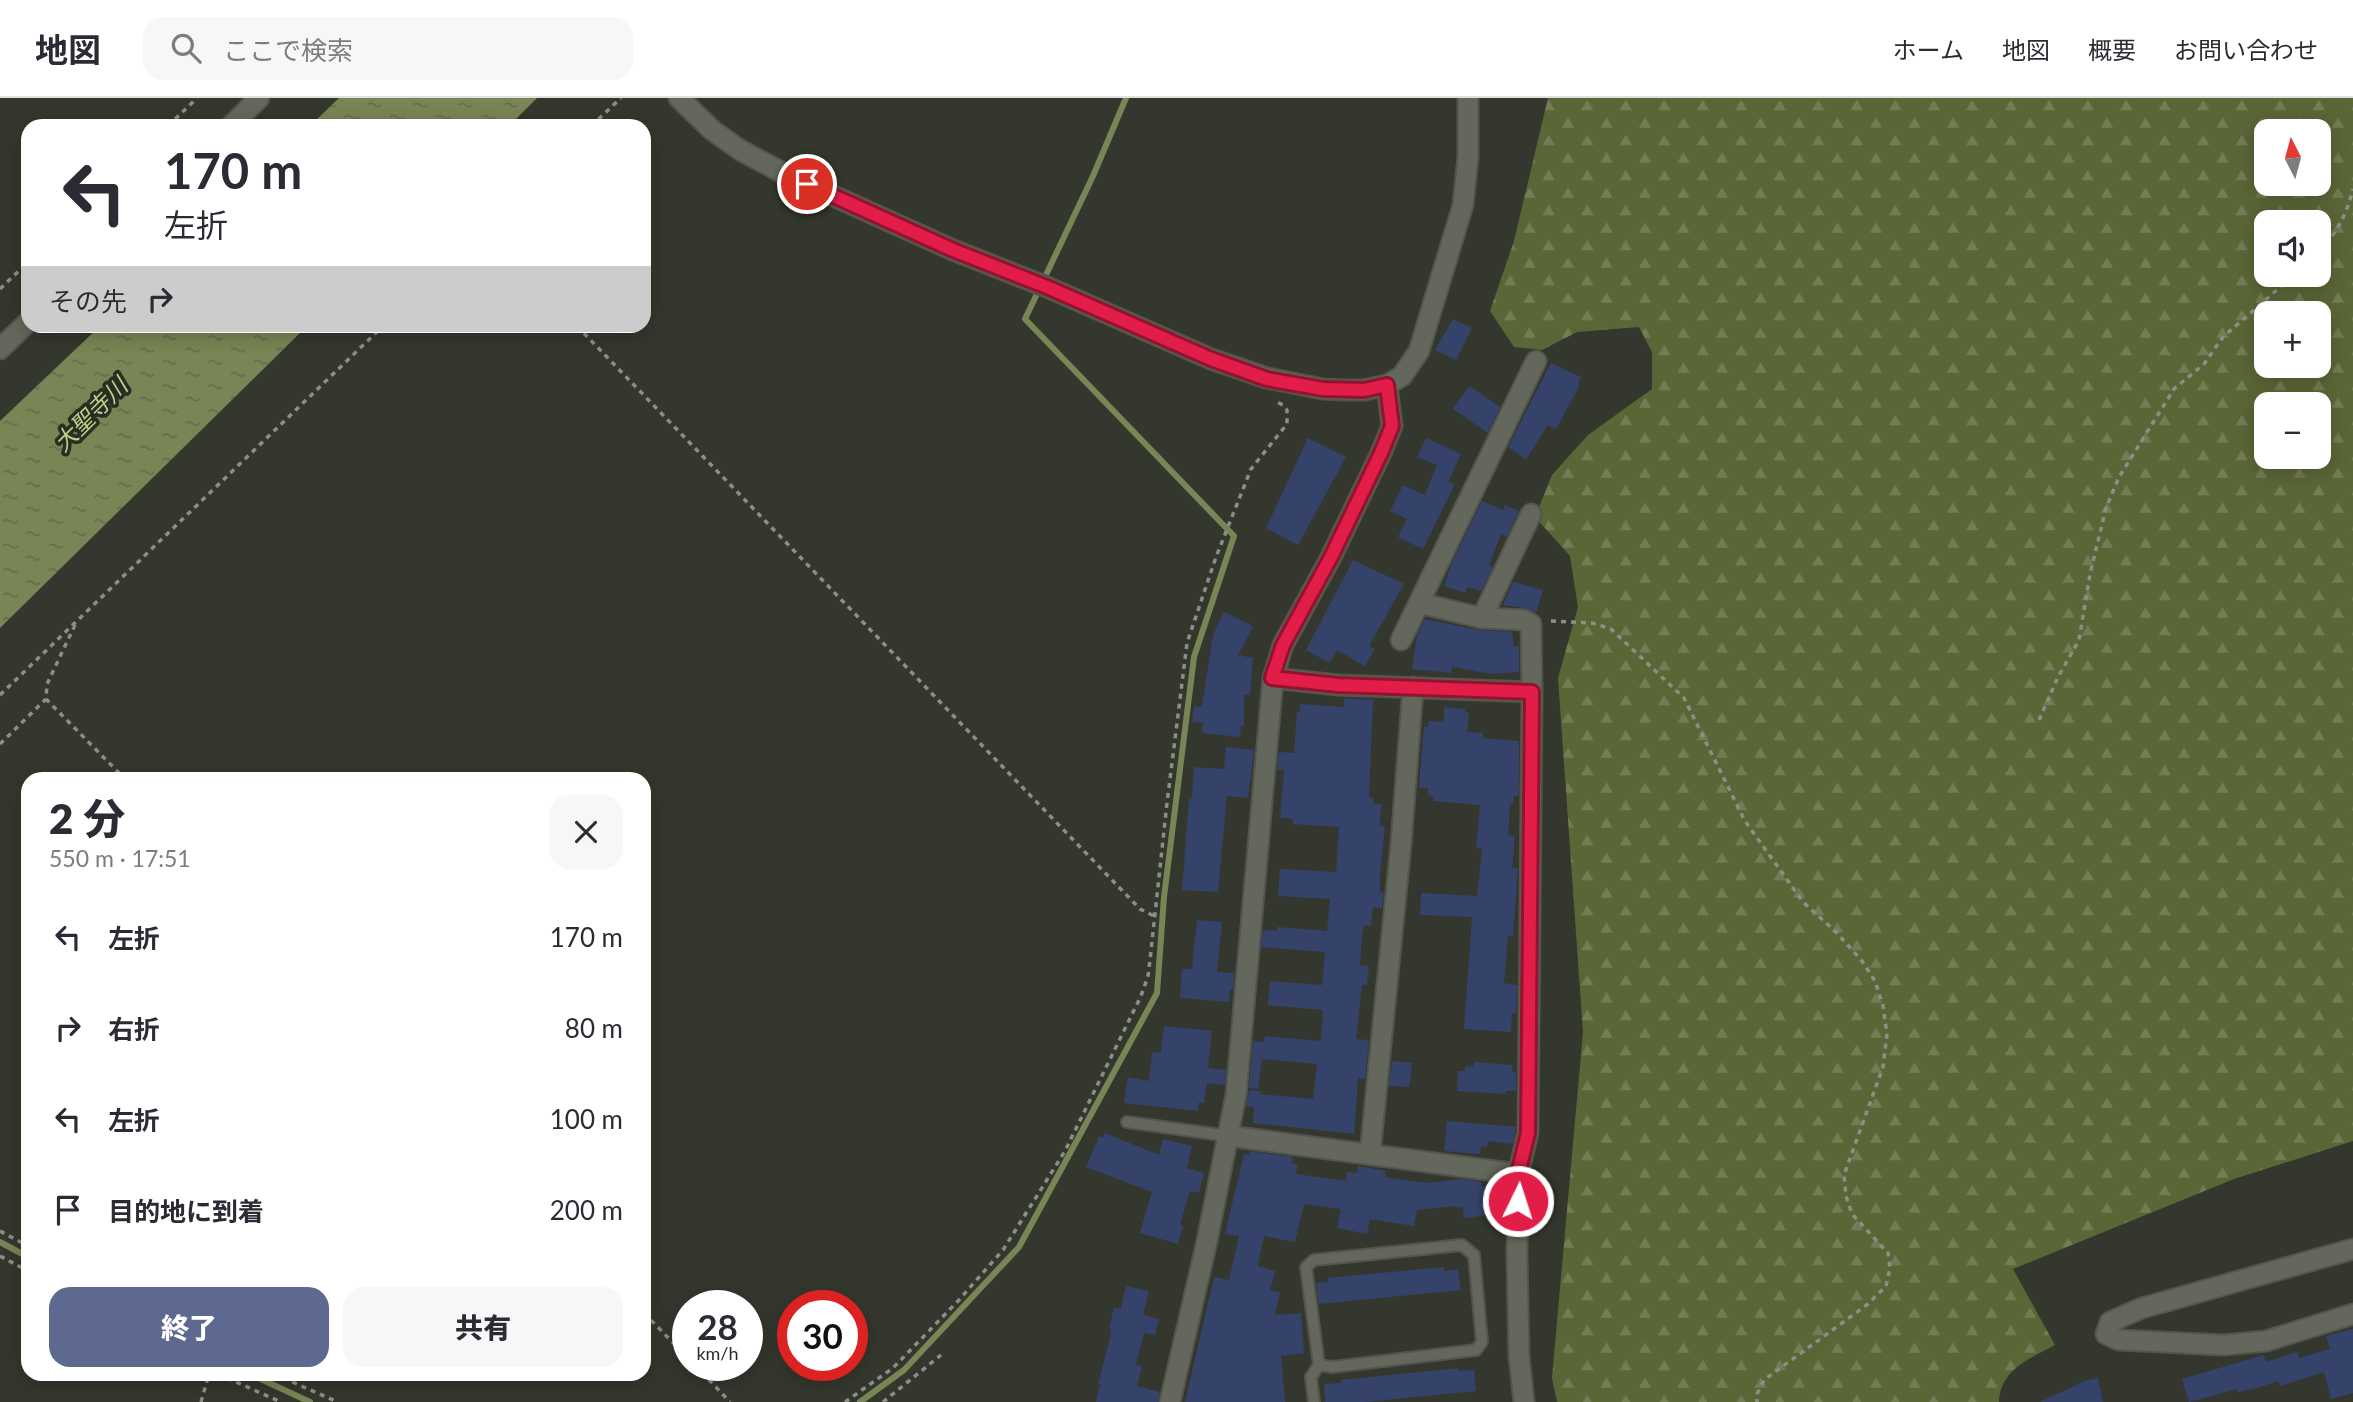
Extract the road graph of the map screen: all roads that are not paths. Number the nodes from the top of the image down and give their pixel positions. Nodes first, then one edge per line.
1 (259, 98) edge
2 (680, 98) edge
3 (1468, 98) edge
4 (238, 119) edge
5 (21, 329) edge
6 (0, 349) edge
7 (1536, 361) dead end
8 (1387, 385) junction
9 (1531, 514) dead end
10 (1419, 603) junction
11 (1482, 618) junction
12 (1401, 640) dead end
13 (1272, 678) junction
14 (1413, 687) junction
15 (1532, 692) junction
16 (1127, 1122) dead end
17 (1229, 1136) junction
18 (1370, 1154) junction
19 (1518, 1174) junction
20 (2353, 1249) edge
21 (2353, 1314) edge
22 (1319, 1364) junction
23 (1170, 1402) edge
24 (1314, 1402) edge
25 (1524, 1402) edge

1 - 4 street
2 - 8 street
3 - 8 street
5 - 6 street
7 - 10 street
8 - 13 street
9 - 11 street
10 - 11 street
10 - 12 street
11 - 15 street
13 - 14 street
13 - 17 street
14 - 15 street
14 - 18 street
15 - 19 street
16 - 17 lane
17 - 18 street
17 - 23 street
18 - 19 street
19 - 25 street
20 - 21 street
22 - 22 lane
22 - 24 lane

